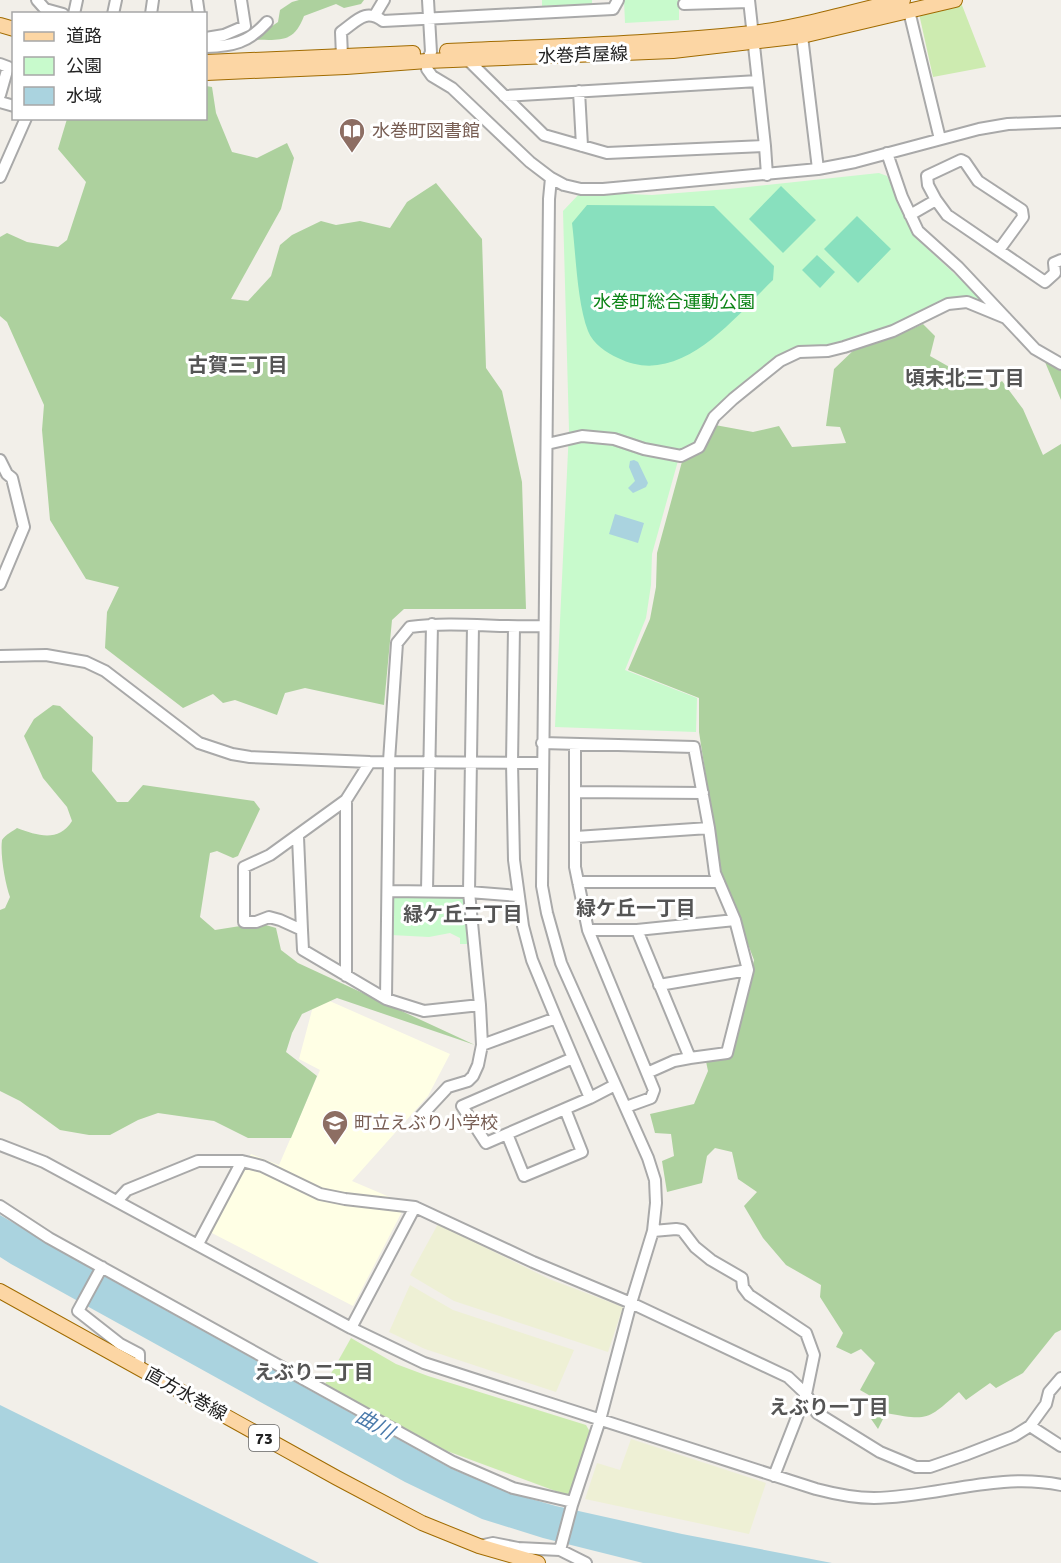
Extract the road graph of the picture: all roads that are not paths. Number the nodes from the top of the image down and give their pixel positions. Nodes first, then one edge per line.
1 (37, 0) edge
2 (241, 0) edge
3 (384, 0) edge
4 (428, 0) edge
5 (618, 0) edge
6 (955, 0) edge
7 (748, 1) edge
8 (684, 4) dead end
9 (906, 5) edge
10 (56, 12) edge
11 (375, 15) junction
12 (429, 19) junction
13 (267, 22) dead end
14 (802, 36) junction
15 (753, 37) junction
16 (207, 38) edge
17 (207, 46) edge
18 (342, 56) junction
19 (429, 56) junction
20 (468, 60) junction
21 (207, 62) edge
22 (0, 64) edge
23 (207, 72) edge
24 (758, 81) junction
25 (579, 90) junction
26 (0, 95) edge
27 (504, 96) junction
28 (25, 120) edge
29 (1061, 122) edge
30 (940, 139) junction
31 (582, 146) junction
32 (765, 146) junction
33 (887, 153) junction
34 (818, 169) junction
35 (767, 175) junction
36 (0, 177) edge
37 (551, 178) junction
38 (936, 200) junction
39 (910, 215) junction
40 (999, 250) junction
41 (1061, 260) edge
42 (1006, 318) junction
43 (1061, 364) edge
44 (547, 444) junction
45 (0, 460) edge
46 (0, 584) edge
47 (432, 624) junction
48 (473, 625) junction
49 (543, 626) junction
50 (514, 627) junction
51 (0, 656) edge
52 (542, 742) junction
53 (575, 744) junction
54 (390, 761) junction
55 (370, 762) junction
56 (430, 762) junction
57 (471, 762) junction
58 (512, 763) junction
59 (542, 763) junction
60 (576, 792) junction
61 (703, 794) junction
62 (346, 800) junction
63 (709, 828) junction
64 (298, 837) junction
65 (576, 837) junction
66 (578, 882) junction
67 (719, 882) junction
68 (388, 891) junction
69 (427, 891) junction
70 (469, 892) junction
71 (518, 896) junction
72 (735, 920) junction
73 (302, 930) junction
74 (588, 930) junction
75 (637, 930) junction
76 (748, 970) junction
77 (346, 976) junction
78 (659, 985) junction
79 (386, 999) junction
80 (480, 1005) junction
81 (556, 1018) junction
82 (482, 1045) junction
83 (573, 1058) junction
84 (690, 1058) junction
85 (648, 1073) junction
86 (615, 1085) junction
87 (590, 1098) junction
88 (626, 1107) junction
89 (565, 1109) junction
90 (421, 1116) dead end
91 (507, 1134) junction
92 (0, 1145) edge
93 (242, 1161) junction
94 (117, 1202) junction
95 (0, 1206) edge
96 (415, 1207) junction
97 (653, 1231) junction
98 (198, 1244) junction
99 (102, 1268) junction
100 (0, 1291) edge
101 (631, 1303) junction
102 (351, 1328) junction
103 (139, 1368) junction
104 (1061, 1378) edge
105 (806, 1394) junction
106 (600, 1420) junction
107 (1030, 1426) junction
108 (1061, 1446) edge
109 (774, 1476) junction
110 (1061, 1485) edge
111 (573, 1503) junction
112 (479, 1546) junction
113 (560, 1550) junction
114 (538, 1563) edge
115 (586, 1563) edge

1 - 10 street
2 - 16 street
3 - 11 street
4 - 12 street
5 - 12 street
6 - 9 main road, 水巻芦屋線
7 - 8 street
7 - 15 street
9 - 14 main road, 水巻芦屋線
9 - 15 main road, 水巻芦屋線
9 - 30 street
11 - 12 street
11 - 18 street
12 - 19 street
13 - 17 street
14 - 15 main road, 水巻芦屋線
14 - 34 street
15 - 19 main road, 水巻芦屋線
15 - 20 main road, 水巻芦屋線
15 - 24 street
18 - 19 main road, 水巻芦屋線
18 - 21 main road, 水巻芦屋線
19 - 20 main road, 水巻芦屋線
19 - 23 main road, 水巻芦屋線
19 - 37 street
20 - 27 street
22 - 26 street
24 - 25 street
24 - 32 street
25 - 27 street
25 - 31 street
27 - 31 street
28 - 36 street
29 - 30 street
30 - 33 street
31 - 32 street
32 - 35 street
33 - 34 street
33 - 39 street
34 - 35 street
35 - 37 street
37 - 44 street
38 - 39 street
38 - 40 street
38 - 40 street
39 - 42 street
40 - 41 street
42 - 43 street
42 - 44 street
44 - 49 street
45 - 46 street
47 - 48 street
47 - 54 street
47 - 56 street
48 - 50 street
48 - 57 street
49 - 50 street
49 - 52 street
50 - 58 street
51 - 55 street
52 - 53 street
52 - 59 street
53 - 60 street
53 - 61 street
54 - 55 street
54 - 56 street
54 - 68 street
55 - 62 street
56 - 57 street
56 - 69 street
57 - 58 street
57 - 70 street
58 - 59 street
58 - 71 street
59 - 86 street
60 - 61 street
60 - 65 street
61 - 63 street
62 - 64 street
62 - 77 street
63 - 65 street
63 - 67 street
64 - 73 street
64 - 73 street
65 - 66 street
66 - 67 street
66 - 74 street
67 - 72 street
68 - 69 street
68 - 79 street
69 - 70 street
70 - 71 street
70 - 80 street
71 - 81 street
72 - 75 street
72 - 76 street
73 - 77 street
74 - 75 street
74 - 85 street
75 - 78 street
76 - 78 street
76 - 84 street
77 - 79 street
78 - 84 street
79 - 80 street
80 - 82 street
81 - 82 street
81 - 83 street
82 - 90 street
83 - 87 street
83 - 91 street
84 - 85 street
85 - 88 street
86 - 87 street
86 - 88 street
87 - 89 street
88 - 97 street
89 - 91 street
89 - 91 street
92 - 94 street
93 - 94 street
93 - 96 street
93 - 98 street
94 - 98 street
95 - 99 street
96 - 101 street
96 - 102 street
97 - 101 street
97 - 105 street
98 - 102 street
99 - 103 street
99 - 111 street
100 - 103 main road, 直方水巻線 / 73
101 - 105 street
101 - 106 street
102 - 106 street
103 - 112 main road, 直方水巻線 / 73
104 - 107 street
105 - 107 street
105 - 109 street
106 - 109 street
106 - 111 street
107 - 108 street
109 - 110 street
111 - 113 street
112 - 113 street
112 - 114 main road, 直方水巻線 / 73
113 - 115 street

